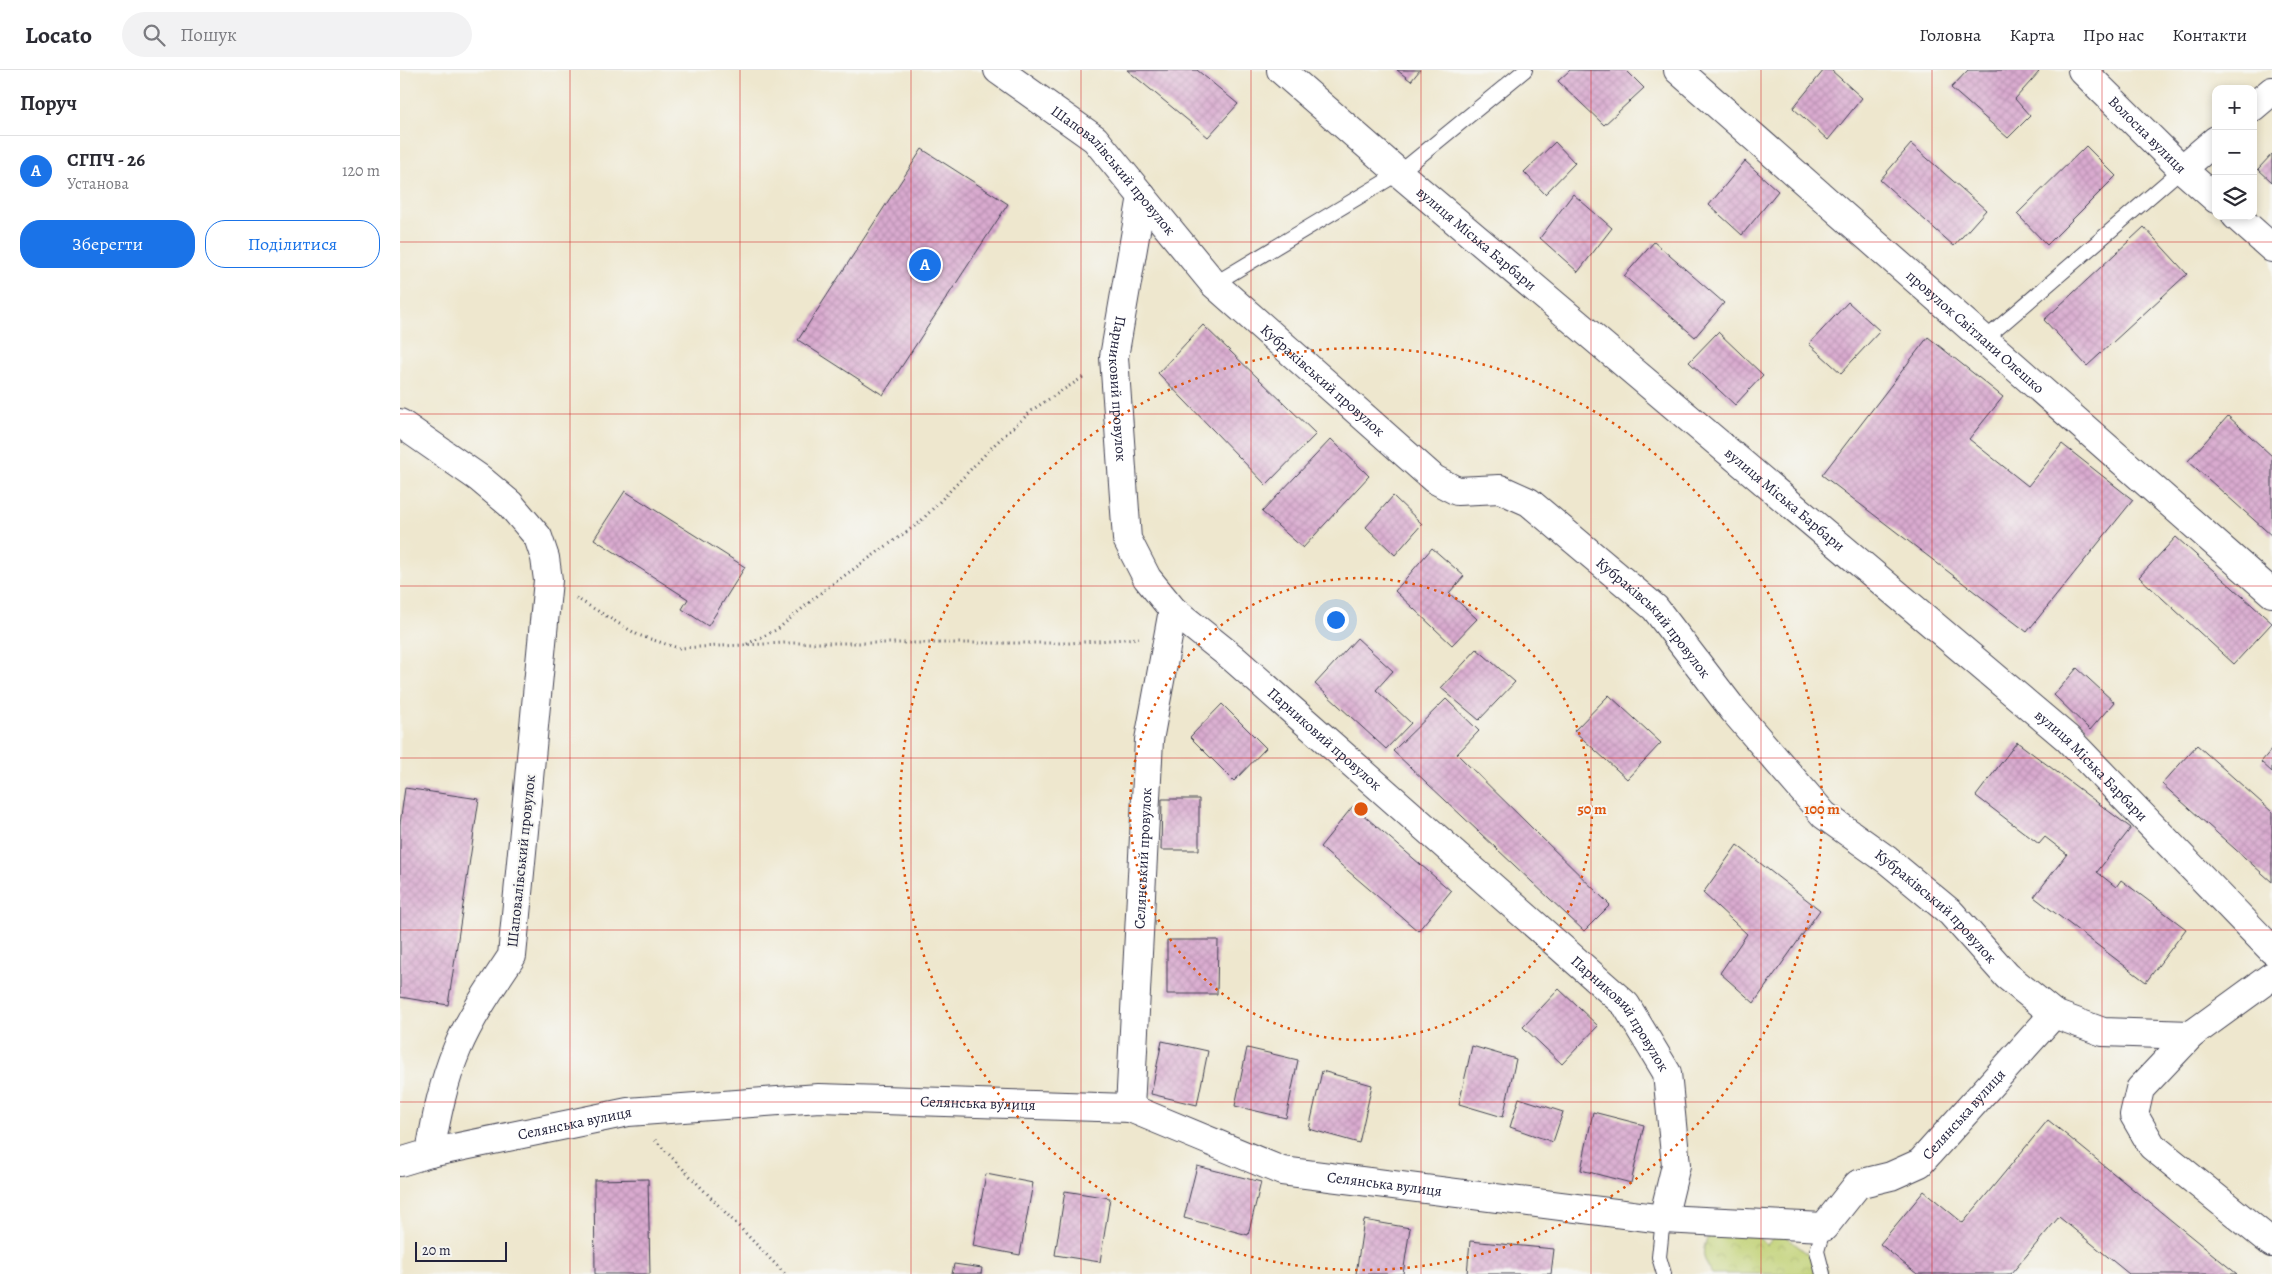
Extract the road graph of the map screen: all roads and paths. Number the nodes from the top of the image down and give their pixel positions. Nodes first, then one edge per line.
1 (998, 70) edge
2 (1281, 70) edge
3 (1525, 70) edge
4 (1678, 70) edge
5 (2082, 70) edge
6 (2272, 91) edge
7 (2257, 104) edge
8 (2212, 143) edge
9 (2182, 169) junction
10 (1399, 173) junction
11 (2212, 195) edge
12 (1142, 196) junction
13 (2240, 220) edge
14 (2272, 248) edge
15 (1214, 284) junction
16 (1984, 340) junction
17 (1114, 357) junction
18 (400, 423) edge
19 (548, 580) junction
20 (2272, 593) edge
21 (1171, 623) junction
22 (744, 645) junction
23 (2272, 950) edge
24 (2272, 976) edge
25 (2054, 1014) junction
26 (2191, 1034) junction
27 (1130, 1108) junction
28 (628, 1112) junction
29 (430, 1154) junction
30 (400, 1162) edge
31 (1664, 1219) junction
32 (1824, 1227) junction
33 (2272, 1243) edge
34 (786, 1274) edge
35 (1664, 1274) edge
36 (1823, 1274) edge

1 - 12 street, Шаповалівський провулок
2 - 10 street, вулиця Міська Барбари
3 - 10 lane
4 - 16 street, провулок Світлани Олешко
5 - 9 street, Волосна вулиця
6 - 7 street
8 - 9 street
9 - 11 street, Волосна вулиця
9 - 16 lane
10 - 15 lane
10 - 23 street, вулиця Міська Барбари
12 - 15 street, Шаповалівський провулок
12 - 17 street, Парниковий провулок
13 - 14 street
15 - 25 street, Кубраківський провулок
16 - 20 street, провулок Світлани Олешко
17 - 21 street, Парниковий провулок
17 - 22 path
18 - 19 street, Шаповалівський провулок
19 - 22 path
19 - 29 street, Шаповалівський провулок
21 - 22 path
21 - 27 street, Селянський провулок
21 - 31 street, Парниковий провулок
24 - 26 street
25 - 26 street
25 - 32 street, Селянська вулиця
26 - 33 street
27 - 28 street, Селянська вулиця
27 - 31 street, Селянська вулиця
28 - 29 street, Селянська вулиця
28 - 34 path
29 - 30 street, Селянська вулиця
31 - 32 street, Селянська вулиця
31 - 35 lane
32 - 36 lane

